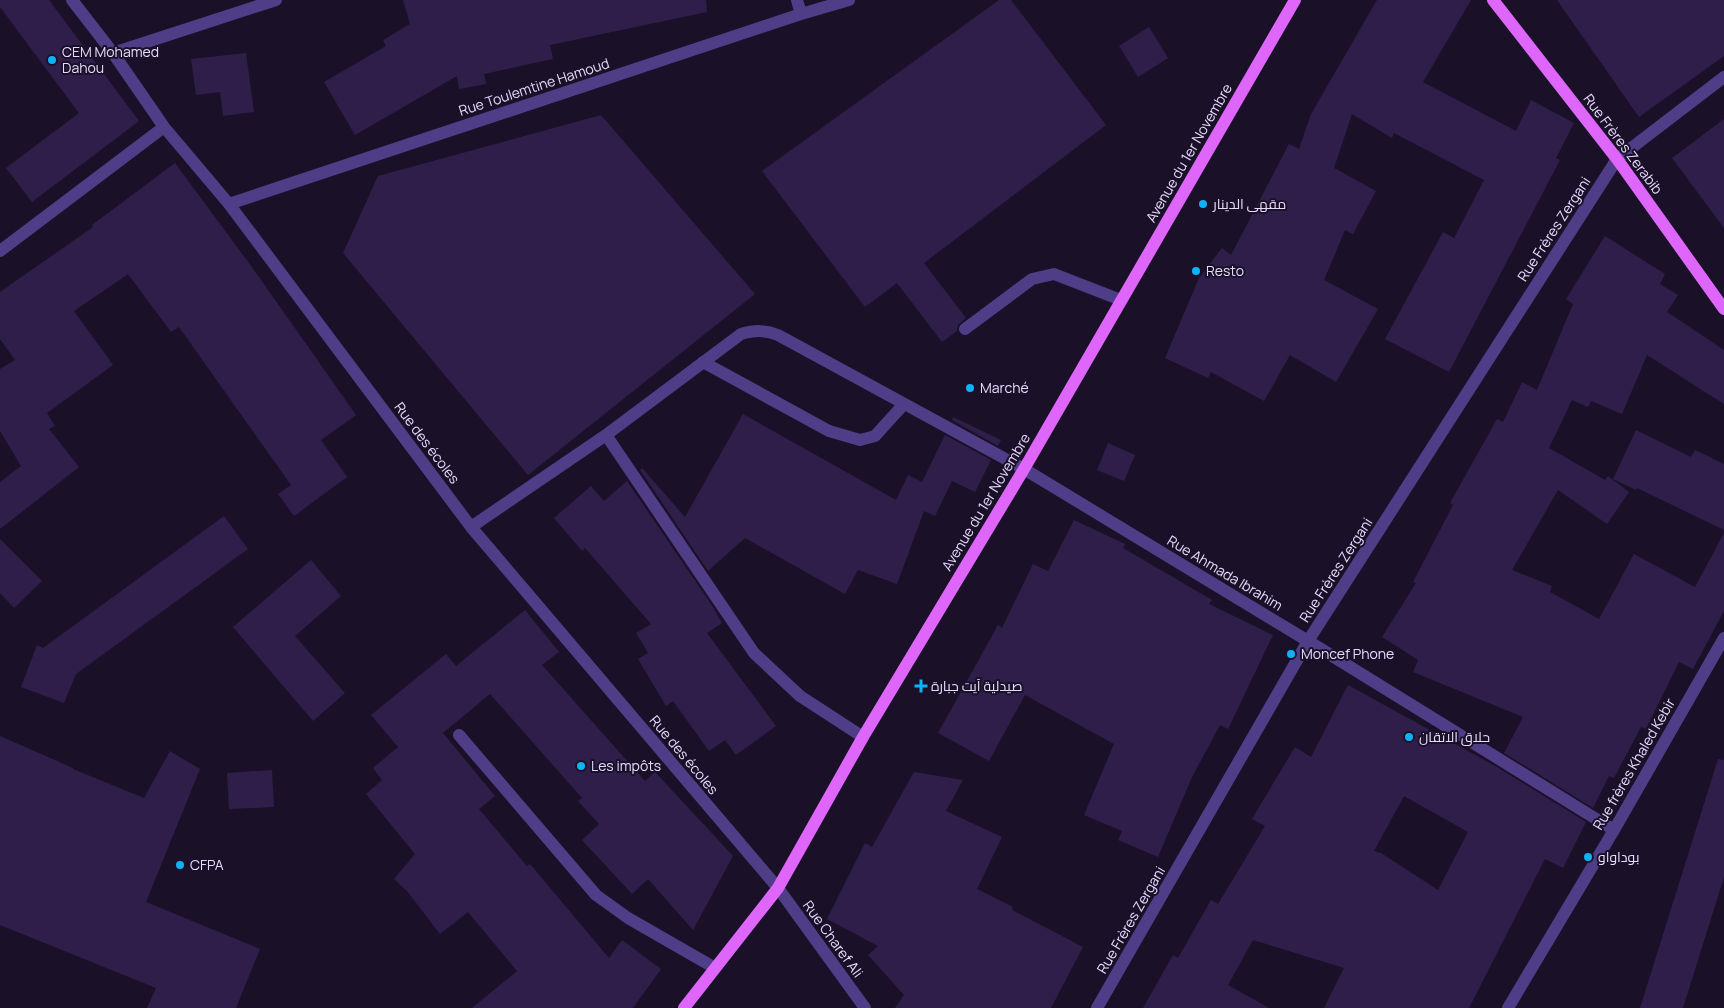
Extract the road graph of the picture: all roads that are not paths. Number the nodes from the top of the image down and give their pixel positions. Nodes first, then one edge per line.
1 (72, 0) edge
2 (276, 0) edge
3 (797, 0) edge
4 (849, 0) edge
5 (1295, 0) edge
6 (1493, 0) edge
7 (801, 14) junction
8 (113, 53) junction
9 (1724, 77) edge
10 (164, 127) junction
11 (1617, 159) junction
12 (229, 204) junction
13 (0, 251) edge
14 (1121, 300) junction
15 (1724, 309) edge
16 (965, 329) dead end
17 (703, 362) junction
18 (904, 404) junction
19 (606, 435) junction
20 (1024, 469) junction
21 (472, 527) junction
22 (1724, 638) edge
23 (1308, 641) junction
24 (459, 734) dead end
25 (863, 737) junction
26 (1614, 830) junction
27 (778, 888) junction
28 (715, 968) junction
29 (684, 1008) edge
30 (864, 1008) edge
31 (1097, 1008) edge
32 (1508, 1008) edge

1 - 8 street, Rue des écoles
2 - 8 street
3 - 7 street
4 - 7 street, Rue Toulemtine Hamoud
5 - 14 main road, Avenue du 1er Novembre
6 - 11 main road, Rue Frères Zerabib
7 - 12 street, Rue Toulemtine Hamoud
8 - 10 street, Rue des écoles
9 - 11 street, Rue Frères Zergani
10 - 12 street, Rue des écoles
10 - 13 street
11 - 15 main road, Rue Frères Zerabib
11 - 23 street, Rue Frères Zergani
12 - 21 street, Rue des écoles
14 - 16 street
14 - 20 main road, Avenue du 1er Novembre
17 - 18 street, Rue Ahmada Ibrahim
17 - 18 street
17 - 19 street, Rue Ahmada Ibrahim
18 - 20 street, Rue Ahmada Ibrahim
19 - 21 street, Rue Ahmada Ibrahim
19 - 25 street
20 - 23 street, Rue Ahmada Ibrahim
20 - 25 main road, Avenue du 1er Novembre
21 - 27 street, Rue des écoles
22 - 26 street, Rue frères Khaled Kebir
23 - 26 street, Rue Ahmada Ibrahim
23 - 31 street, Rue Frères Zergani
24 - 28 street
25 - 27 main road, Avenue du 1er Novembre
26 - 32 street, Rue frères Khaled Kebir
27 - 28 main road, Avenue du 1er Novembre
27 - 30 street, Rue Charef Ali
28 - 29 main road, Avenue du 1er Novembre

